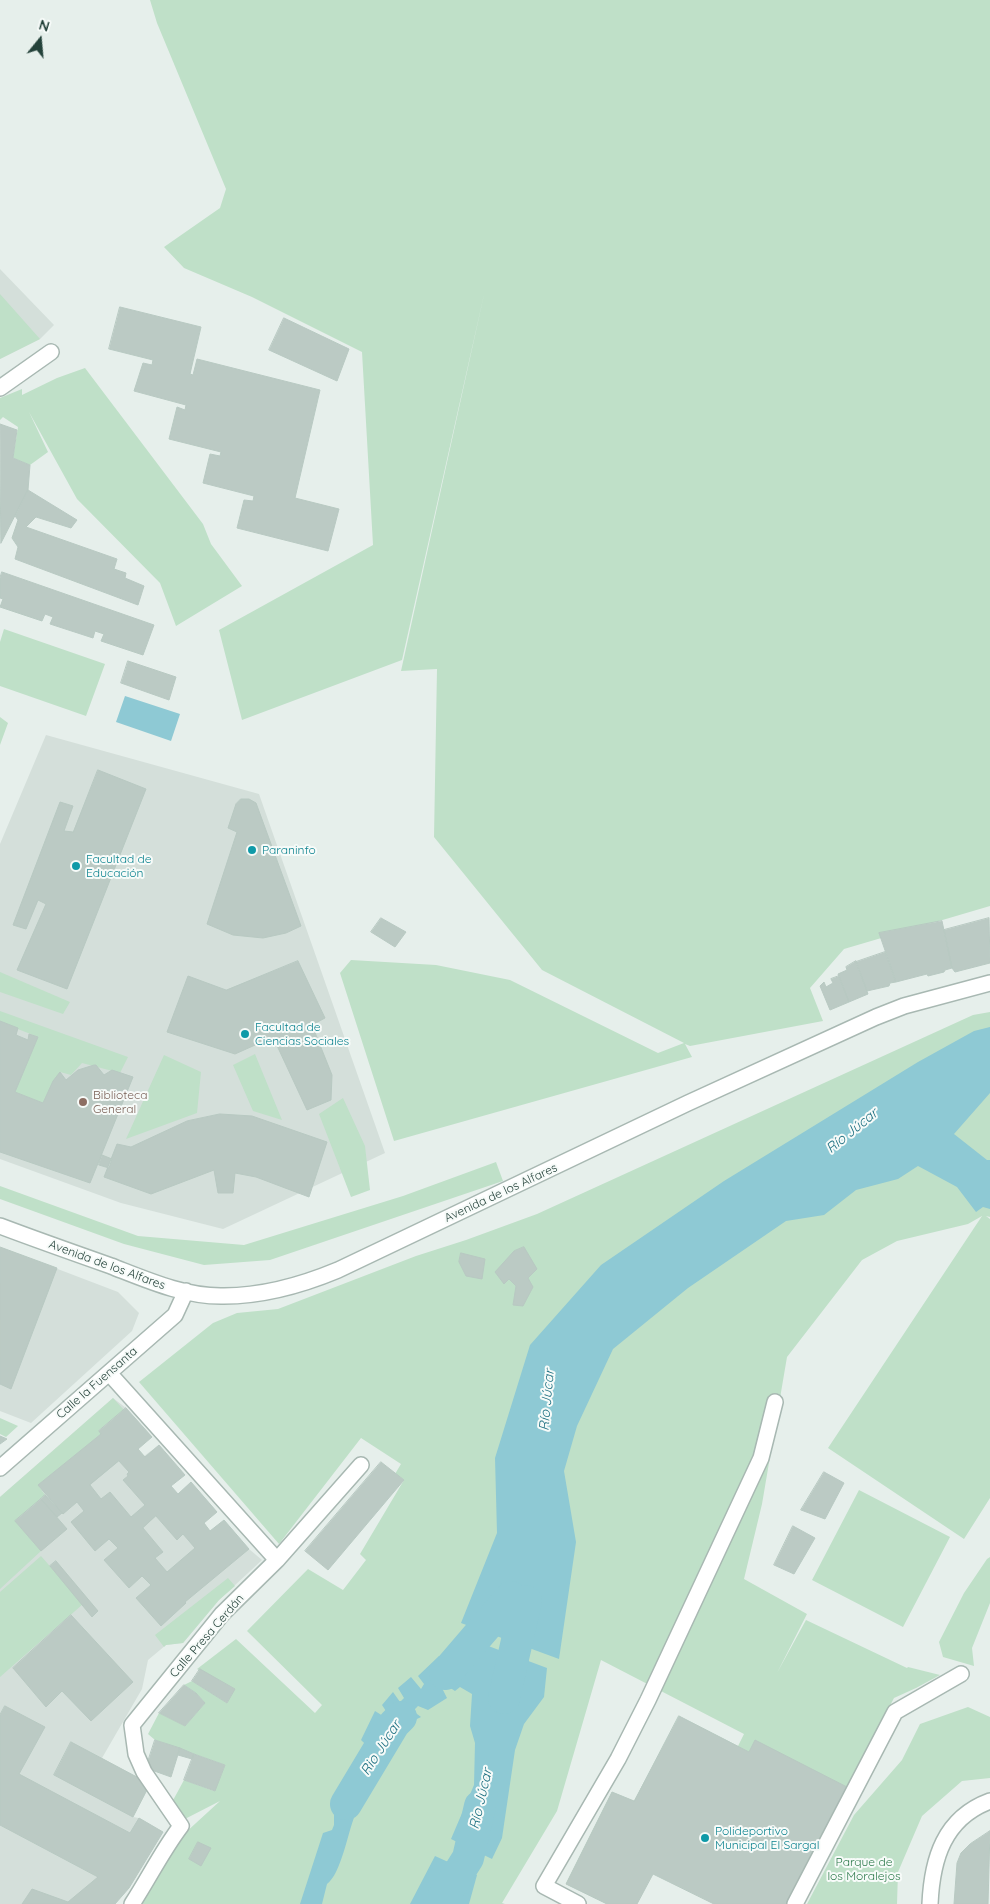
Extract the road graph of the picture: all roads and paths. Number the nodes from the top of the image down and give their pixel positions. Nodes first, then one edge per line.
1 (51, 352) dead end
2 (0, 388) edge
3 (990, 983) edge
4 (0, 1226) edge
5 (186, 1291) junction
6 (109, 1373) junction
7 (775, 1402) dead end
8 (361, 1465) dead end
9 (0, 1468) edge
10 (277, 1560) junction
11 (961, 1674) dead end
12 (990, 1801) edge
13 (132, 1904) edge
14 (578, 1904) edge
15 (794, 1904) edge
16 (930, 1904) edge

1 - 2 street
3 - 5 street, Avenida de los Alfares
4 - 5 street, Avenida de los Alfares
5 - 6 street, Calle la Fuensanta
6 - 9 street, Calle la Fuensanta
6 - 10 street
7 - 14 street
8 - 10 street, Calle Presa Cerdán
10 - 13 street, Calle Presa Cerdán
11 - 15 street
12 - 16 street

